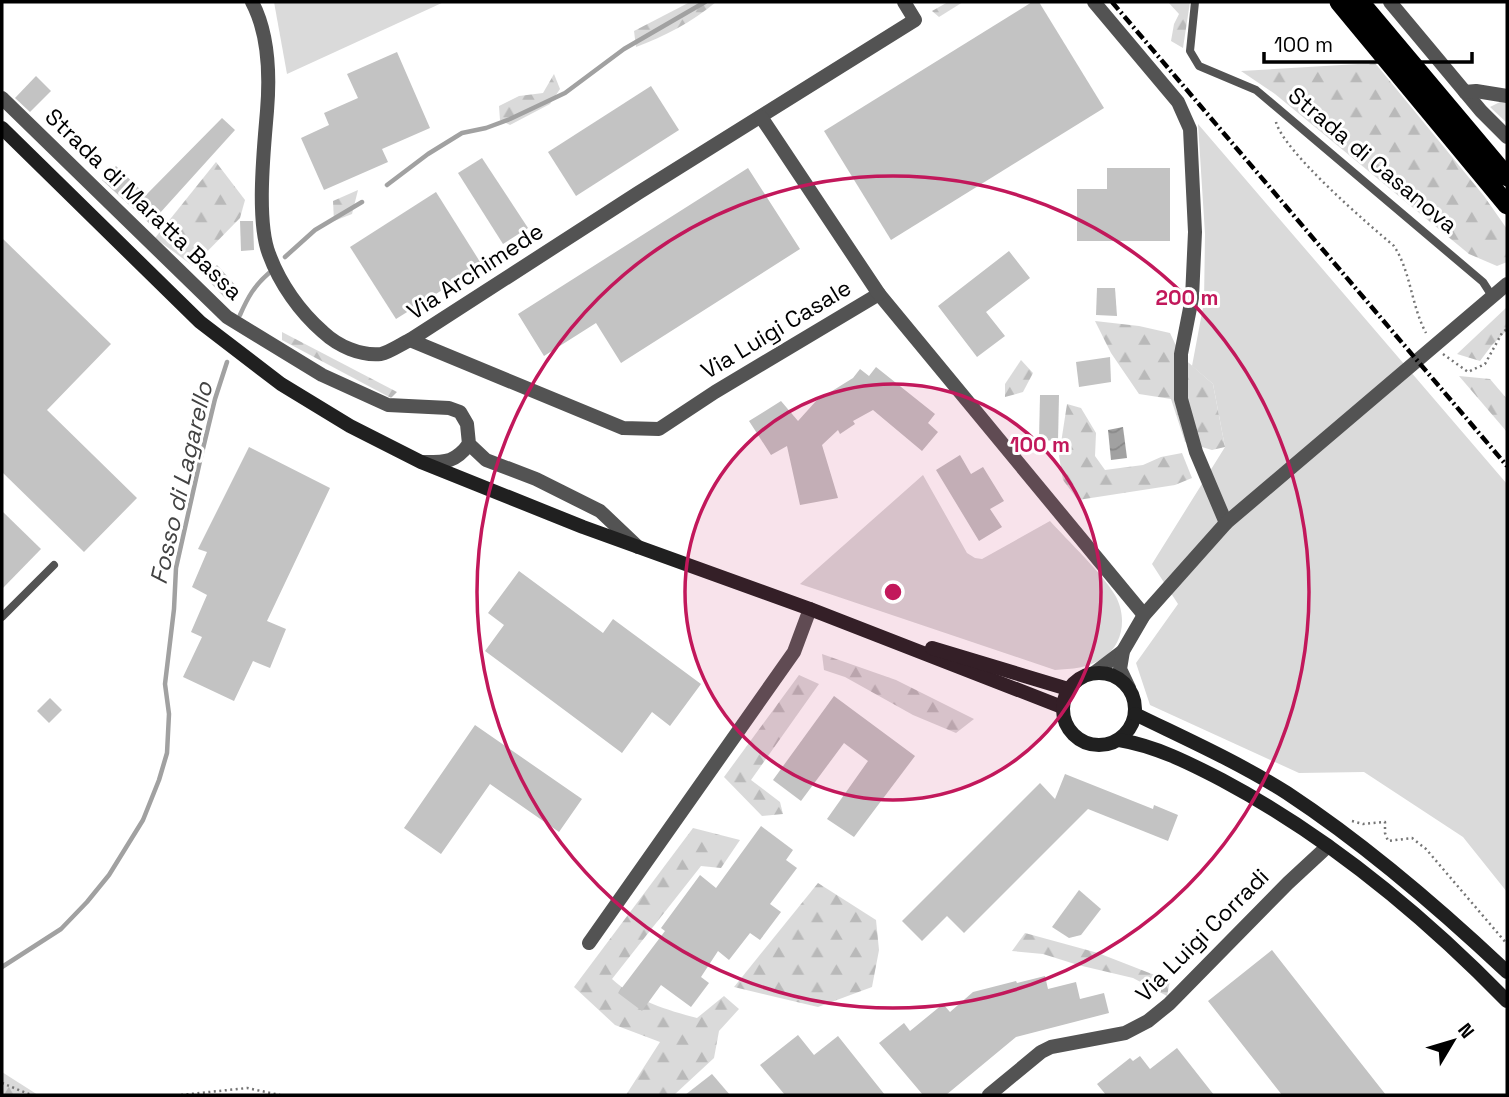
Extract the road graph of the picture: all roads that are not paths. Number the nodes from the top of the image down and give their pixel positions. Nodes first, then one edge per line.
1 (252, 2) edge
2 (904, 2) edge
3 (1094, 2) edge
4 (1195, 2) edge
5 (1339, 2) edge
6 (1360, 2) edge
7 (1390, 2) edge
8 (1465, 92) junction
9 (1507, 96) edge
10 (2, 98) edge
11 (761, 117) junction
12 (2, 128) edge
13 (1507, 137) edge
14 (1507, 177) edge
15 (1507, 205) edge
16 (1507, 284) edge
17 (878, 294) junction
18 (1492, 296) junction
19 (410, 340) junction
20 (623, 428) joint
21 (469, 444) junction
22 (421, 461) junction
23 (1226, 523) junction
24 (639, 548) junction
25 (54, 565) dead end
26 (810, 609) junction
27 (1144, 615) junction
28 (825, 616) junction
29 (2, 617) edge
30 (1123, 651) junction
31 (1094, 673) junction
32 (1068, 688) junction
33 (1129, 688) junction
34 (1062, 707) junction
35 (1135, 714) junction
36 (1119, 740) junction
37 (1328, 846) junction
38 (589, 943) dead end
39 (1507, 972) edge
40 (1507, 1001) edge
41 (989, 1095) edge

1 - 19 street
2 - 11 street, Via Archimede
3 - 23 street
4 - 18 lane, Strada di Casanova
5 - 15 highway
6 - 14 highway
7 - 8 street
8 - 9 street
8 - 13 street
10 - 21 street, Strada di Maratta Bassa
11 - 17 street
11 - 19 street, Via Archimede
12 - 22 main road, Strada di Maratta Bassa
16 - 18 street
17 - 20 street, Via Luigi Casale
17 - 27 street, Via Luigi Casale
18 - 23 street
19 - 20 street, Via Archimede
21 - 22 street
21 - 24 street, Strada di Maratta Bassa
22 - 24 main road, Strada di Maratta Bassa
23 - 27 street
24 - 26 main road, Strada di Maratta Bassa
25 - 29 lane
26 - 28 main road, Strada di Maratta Bassa
26 - 38 street
27 - 30 street
28 - 32 main road, Strada di Maratta Bassa
28 - 34 main road, Strada di Maratta Bassa
30 - 31 street
30 - 33 street
31 - 32 main road
31 - 33 main road
32 - 34 main road
33 - 35 main road
34 - 36 main road
35 - 36 main road
35 - 39 main road
36 - 37 main road
37 - 40 main road
37 - 41 street, Via Luigi Corradi

